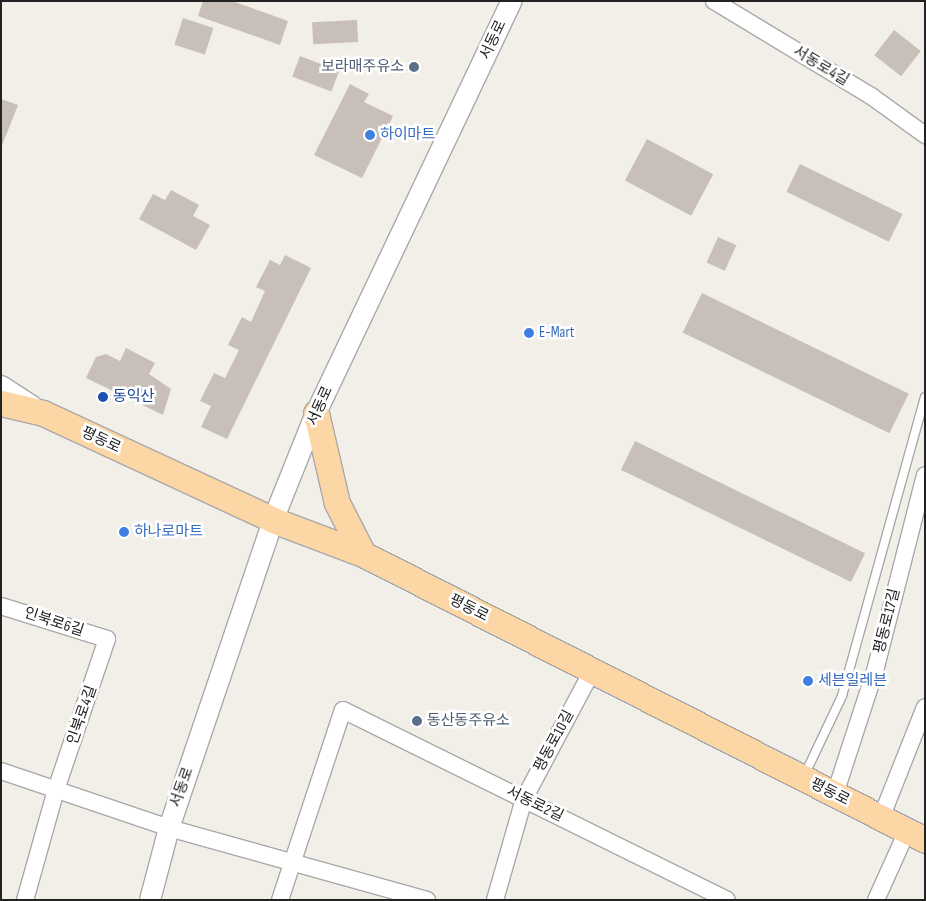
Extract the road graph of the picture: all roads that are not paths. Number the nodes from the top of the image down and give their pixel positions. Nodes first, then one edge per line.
1 (512, 1) edge
2 (714, 1) edge
3 (925, 135) edge
4 (1, 386) edge
5 (925, 397) edge
6 (1, 403) edge
7 (42, 413) junction
8 (316, 413) junction
9 (925, 475) edge
10 (273, 520) junction
11 (363, 554) junction
12 (1, 606) edge
13 (108, 639) joint
14 (592, 671) junction
15 (925, 707) edge
16 (1, 771) edge
17 (803, 778) junction
18 (56, 790) junction
19 (835, 794) junction
20 (524, 799) junction
21 (881, 818) junction
22 (169, 828) junction
23 (916, 836) edge
24 (290, 861) junction
25 (386, 894) edge
26 (25, 900) edge
27 (150, 900) edge
28 (280, 900) edge
29 (427, 900) edge
30 (495, 900) edge
31 (727, 900) edge
32 (876, 900) edge

1 - 8 street, 서동로
2 - 3 street, 서동로4길
4 - 7 street
5 - 17 lane
6 - 7 main road, 평동로
7 - 10 main road, 평동로
8 - 10 street, 서동로
8 - 11 main road
9 - 19 street, 평동로17길
10 - 11 main road, 평동로
10 - 22 street, 서동로
11 - 14 main road, 평동로
12 - 13 street, 인북로6길
13 - 18 street, 인북로4길
14 - 17 main road, 평동로
14 - 20 street, 평동로10길
15 - 21 street
16 - 18 street
17 - 19 main road, 평동로
18 - 22 street
18 - 26 street, 인북로4길
19 - 21 main road, 평동로
20 - 24 street, 서동로2길
20 - 30 street, 평동로10길
20 - 31 street, 서동로2길
21 - 23 main road, 평동로
22 - 24 street, 서동로
22 - 27 street, 서동로
23 - 32 street
24 - 25 street, 서동로
24 - 28 street
25 - 29 street, 서동로

